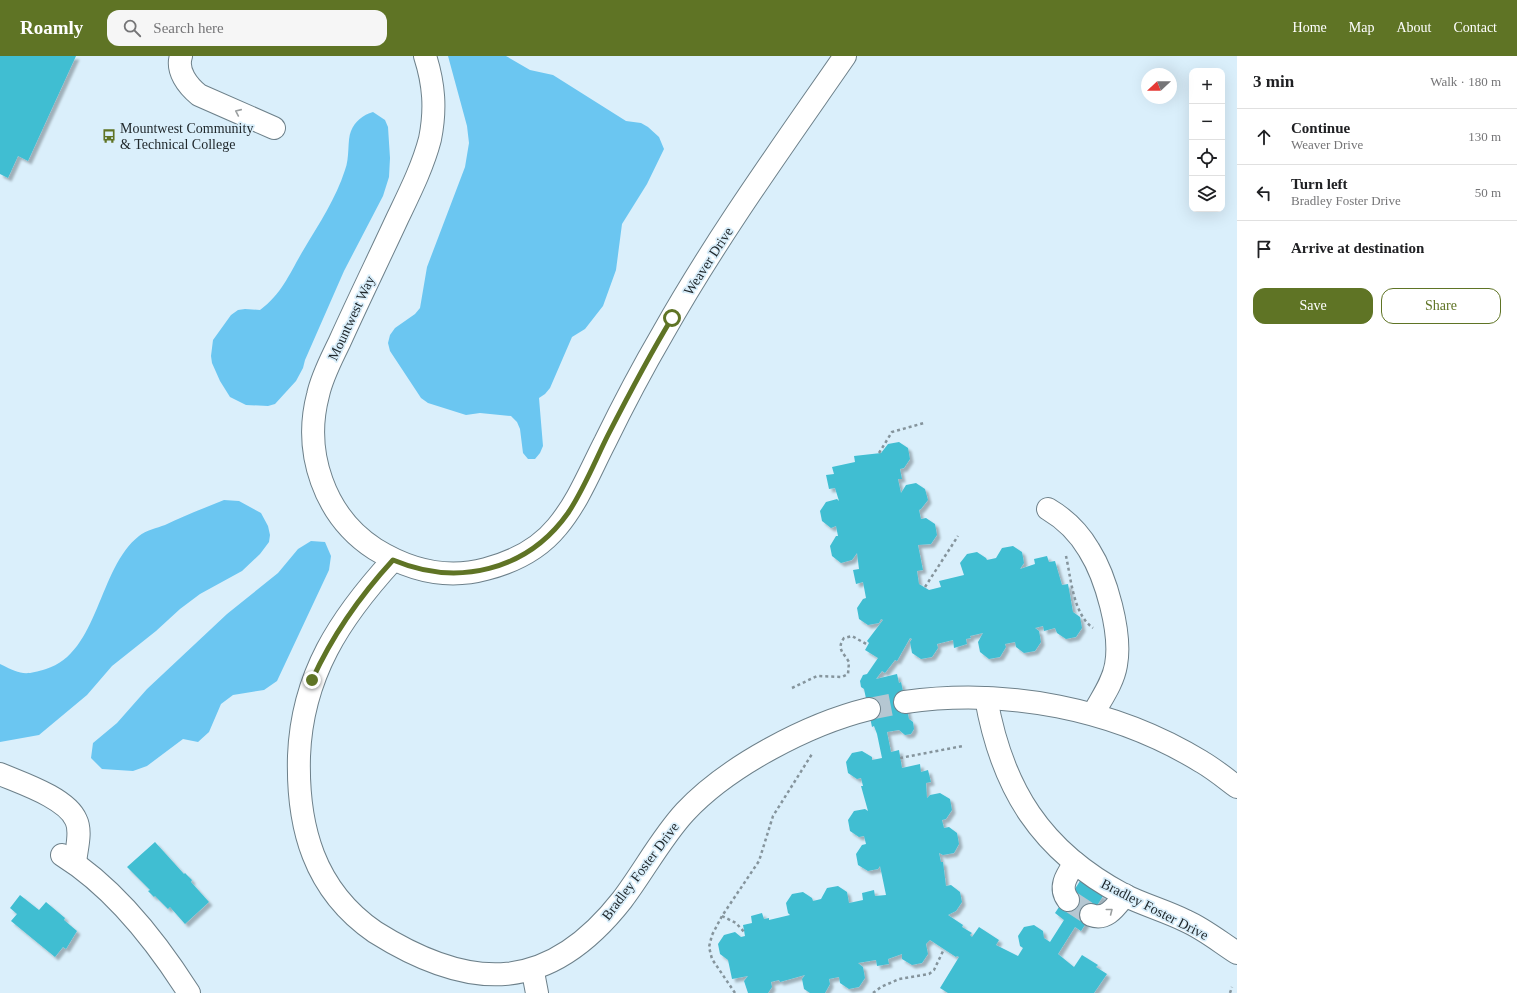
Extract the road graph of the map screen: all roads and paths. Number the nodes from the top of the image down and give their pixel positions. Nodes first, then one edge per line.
1 (425, 56) edge
2 (845, 56) edge
3 (180, 59) edge
4 (274, 128) dead end
5 (924, 423) dead end
6 (879, 453) dead end
7 (1048, 509) dead end
8 (958, 536) dead end
9 (1065, 549) dead end
10 (393, 560) junction
11 (925, 587) dead end
12 (1074, 589) junction
13 (1070, 590) dead end
14 (1095, 629) dead end
15 (868, 645) dead end
16 (792, 688) dead end
17 (986, 698) junction
18 (905, 702) tunnel mouth
19 (869, 709) tunnel mouth
20 (1092, 714) junction
21 (963, 746) dead end
22 (815, 751) dead end
23 (900, 758) dead end
24 (0, 774) edge
25 (1237, 787) edge
26 (1074, 863) junction
27 (1125, 895) junction
28 (1068, 900) dead end
29 (1091, 915) tunnel mouth
30 (722, 916) junction
31 (745, 933) dead end
32 (944, 949) dead end
33 (1237, 953) edge
34 (533, 972) junction
35 (1232, 987) dead end
36 (189, 993) edge
37 (537, 993) edge
38 (735, 993) edge
39 (873, 993) edge
40 (1230, 993) edge

1 - 10 street, Mountwest Way
2 - 10 street, Weaver Drive
4 -> 3 street
5 - 6 path
7 - 20 street
8 - 11 path
9 - 12 path
10 - 34 street, Bradley Foster Drive
12 - 13 path
12 - 14 path
15 - 16 path
17 - 18 street
17 - 20 street
17 - 26 street, Bradley Foster Drive
19 - 34 street, Bradley Foster Drive
20 - 25 street
21 - 23 path
22 - 30 path
24 - 36 street
26 - 27 street, Bradley Foster Drive
26 - 28 street
29 -> 27 street
27 - 33 street, Bradley Foster Drive
30 - 31 path
30 - 38 path
32 - 39 path
34 - 37 street
35 - 40 path

